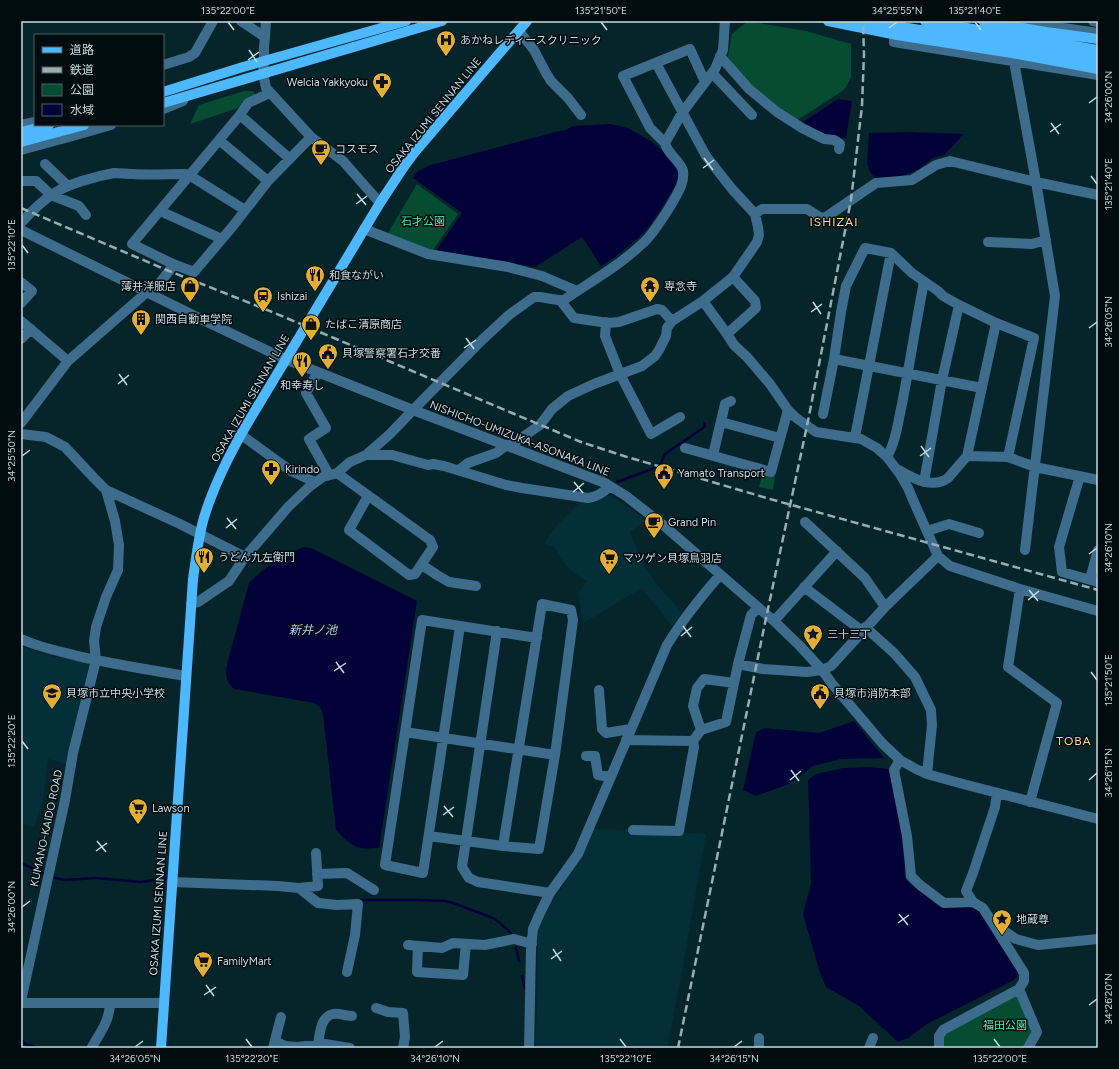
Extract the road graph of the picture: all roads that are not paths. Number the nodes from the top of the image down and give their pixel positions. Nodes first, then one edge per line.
1 (213, 21) edge
2 (241, 21) edge
3 (266, 21) edge
4 (406, 21) edge
5 (442, 21) edge
6 (527, 21) edge
7 (725, 21) edge
8 (828, 21) edge
9 (865, 21) edge
10 (895, 21) edge
11 (925, 21) edge
12 (983, 21) edge
13 (1007, 21) edge
14 (1015, 21) edge
15 (1093, 21) edge
16 (1098, 22) edge
17 (519, 31) junction
18 (1098, 33) edge
19 (265, 37) junction
20 (1098, 39) edge
21 (1098, 50) edge
22 (720, 56) junction
23 (1098, 59) edge
24 (264, 61) junction
25 (1014, 61) junction
26 (656, 63) junction
27 (164, 65) edge
28 (1098, 69) edge
29 (263, 73) junction
30 (712, 73) junction
31 (1098, 75) edge
32 (232, 82) junction
33 (705, 82) junction
34 (165, 90) edge
35 (270, 93) junction
36 (164, 103) edge
37 (164, 109) edge
38 (682, 113) junction
39 (240, 115) junction
40 (581, 115) dead end
41 (752, 115) dead end
42 (34, 122) edge
43 (21, 125) edge
44 (45, 126) edge
45 (81, 126) edge
46 (108, 126) edge
47 (21, 132) edge
48 (311, 137) junction
49 (219, 140) junction
50 (21, 142) edge
51 (665, 143) junction
52 (839, 149) dead end
53 (21, 150) edge
54 (290, 159) junction
55 (45, 164) dead end
56 (189, 175) junction
57 (21, 181) edge
58 (268, 181) junction
59 (1036, 182) junction
60 (68, 186) junction
61 (1098, 195) edge
62 (51, 196) junction
63 (380, 203) junction
64 (245, 210) junction
65 (160, 211) junction
66 (755, 214) junction
67 (86, 215) dead end
68 (21, 223) edge
69 (364, 229) junction
70 (21, 230) edge
71 (222, 239) junction
72 (1046, 240) junction
73 (988, 242) dead end
74 (891, 253) junction
75 (173, 264) junction
76 (732, 277) junction
77 (21, 282) edge
78 (924, 282) junction
79 (577, 291) junction
80 (149, 293) junction
81 (560, 300) junction
82 (703, 301) junction
83 (21, 303) edge
84 (959, 305) junction
85 (21, 321) edge
86 (672, 321) junction
87 (606, 322) junction
88 (996, 323) junction
89 (31, 329) junction
90 (727, 334) junction
91 (21, 339) edge
92 (286, 359) junction
93 (834, 359) junction
94 (68, 361) junction
95 (869, 366) junction
96 (318, 372) junction
97 (908, 373) junction
98 (620, 374) junction
99 (942, 380) junction
100 (982, 388) junction
101 (731, 401) dead end
102 (413, 410) junction
103 (788, 410) junction
104 (823, 414) dead end
105 (680, 417) dead end
106 (721, 422) junction
107 (21, 423) edge
108 (21, 434) edge
109 (240, 434) junction
110 (855, 437) junction
111 (780, 438) junction
112 (508, 445) junction
113 (685, 448) dead end
114 (366, 455) junction
115 (713, 455) junction
116 (967, 456) junction
117 (887, 457) junction
118 (1008, 457) junction
119 (1035, 466) junction
120 (896, 469) junction
121 (459, 470) junction
122 (333, 474) junction
123 (1080, 476) junction
124 (1098, 480) edge
125 (315, 482) junction
126 (924, 482) junction
127 (610, 486) junction
128 (106, 490) junction
129 (368, 496) junction
130 (805, 522) dead end
131 (927, 532) junction
132 (979, 533) dead end
133 (200, 534) junction
134 (1025, 550) dead end
135 (1098, 550) edge
136 (836, 551) junction
137 (938, 556) junction
138 (245, 557) junction
139 (422, 565) junction
140 (720, 574) junction
141 (1094, 581) edge
142 (476, 586) dead end
143 (804, 587) junction
144 (1020, 589) junction
145 (191, 604) junction
146 (885, 607) junction
147 (758, 608) junction
148 (1098, 610) edge
149 (774, 621) junction
150 (460, 626) junction
151 (863, 629) junction
152 (497, 631) junction
153 (537, 638) junction
154 (21, 639) edge
155 (96, 660) junction
156 (738, 664) junction
157 (822, 670) junction
158 (186, 676) junction
159 (734, 683) junction
160 (599, 690) dead end
161 (631, 729) junction
162 (701, 730) junction
163 (405, 732) junction
164 (443, 738) junction
165 (626, 740) junction
166 (693, 741) junction
167 (480, 743) junction
168 (519, 748) junction
169 (555, 755) junction
170 (586, 756) dead end
171 (900, 760) junction
172 (927, 774) junction
173 (611, 777) junction
174 (997, 793) junction
175 (1030, 802) junction
176 (1098, 819) edge
177 (632, 830) dead end
178 (429, 836) junction
179 (466, 841) junction
180 (503, 846) junction
181 (316, 853) dead end
182 (317, 874) junction
183 (172, 882) junction
184 (298, 888) junction
185 (374, 890) dead end
186 (550, 893) junction
187 (974, 902) junction
188 (983, 908) junction
189 (1098, 939) edge
190 (466, 944) junction
191 (532, 944) junction
192 (347, 972) dead end
193 (1019, 989) junction
194 (21, 1002) edge
195 (110, 1003) junction
196 (164, 1003) junction
197 (376, 1008) dead end
198 (352, 1016) dead end
199 (281, 1017) dead end
200 (873, 1038) dead end
201 (318, 1044) junction
202 (274, 1045) edge
203 (93, 1048) edge
204 (160, 1048) edge
205 (350, 1048) edge
206 (402, 1048) edge
207 (529, 1048) edge
208 (869, 1048) edge
209 (939, 1048) edge
210 (1028, 1048) edge

1 - 27 street
2 - 19 street
3 - 19 street
4 - 24 main road
5 - 29 main road
6 - 17 main road, OSAKA IZUMI SENNAN LINE
7 - 22 street
8 - 28 main road
9 - 23 main road
10 - 25 street
11 - 21 main road
12 - 20 main road
13 - 25 street
14 - 18 street
15 - 16 street
17 - 40 street
17 - 63 main road, OSAKA IZUMI SENNAN LINE
19 - 24 street
22 - 30 street
22 - 52 street
24 - 29 street
24 - 34 main road
25 - 31 street
25 - 59 street
26 - 33 street
26 - 38 street
26 - 51 street
29 - 32 main road
29 - 35 street
30 - 33 street
30 - 41 street
32 - 36 main road
32 - 37 street
33 - 38 street
35 - 39 street
35 - 48 street
38 - 51 street
38 - 66 street
39 - 49 street
39 - 54 street
42 - 43 street
44 - 47 main road
45 - 50 main road
46 - 53 street
48 - 54 street
48 - 63 street
49 - 56 street
49 - 58 street
51 - 79 street
54 - 58 street
55 - 60 street
56 - 60 street
56 - 64 street
56 - 65 street
57 - 62 street
58 - 64 street
59 - 61 street
59 - 66 street
59 - 72 street
60 - 62 street
62 - 67 street
62 - 68 street
63 - 69 main road, OSAKA IZUMI SENNAN LINE
64 - 71 street
65 - 71 street
65 - 75 street
66 - 76 street
69 - 79 street
69 - 92 main road, OSAKA IZUMI SENNAN LINE
70 - 80 street, NISHICHO-UMIZUKA-ASONAKA LINE
71 - 75 street
72 - 73 street
72 - 119 street
74 - 78 street
74 - 93 street
74 - 95 street
75 - 80 street
76 - 82 street
76 - 90 street
77 - 83 street
78 - 84 street
78 - 97 street
79 - 81 street
80 - 92 street, NISHICHO-UMIZUKA-ASONAKA LINE
80 - 94 street
81 - 87 street
81 - 102 street
82 - 86 street
82 - 90 street
84 - 88 street
84 - 99 street
85 - 89 street
86 - 87 street
86 - 98 street
87 - 98 street
88 - 100 street
88 - 118 street
89 - 91 street
89 - 94 street
90 - 103 street
92 - 96 street, NISHICHO-UMIZUKA-ASONAKA LINE
92 - 109 main road, OSAKA IZUMI SENNAN LINE
93 - 95 street
93 - 104 street
94 - 107 street
95 - 97 street
95 - 110 street
96 - 102 street, NISHICHO-UMIZUKA-ASONAKA LINE
96 - 122 street
97 - 99 street
97 - 117 street
98 - 105 street
98 - 112 street
99 - 100 street
99 - 126 street
100 - 116 street
101 - 106 street
102 - 112 street, NISHICHO-UMIZUKA-ASONAKA LINE
102 - 114 street
103 - 110 street
103 - 111 street
106 - 111 street
106 - 115 street
108 - 128 street
109 - 125 street
109 - 133 main road, OSAKA IZUMI SENNAN LINE
110 - 117 street
111 - 115 street
112 - 121 street
112 - 127 street, NISHICHO-UMIZUKA-ASONAKA LINE
113 - 115 street
114 - 121 street
114 - 122 street
116 - 118 street
116 - 126 street
117 - 120 street
118 - 119 street
119 - 123 street
119 - 134 street
120 - 126 street
120 - 131 street
121 - 127 street
122 - 125 street
122 - 129 street
123 - 124 street
123 - 141 street
125 - 138 street
127 - 140 street, NISHICHO-UMIZUKA-ASONAKA LINE
128 - 133 street
128 - 155 street, KUMANO-KAIDO ROAD
129 - 139 street
129 - 139 street
130 - 136 street
131 - 132 street
131 - 137 street
133 - 138 street
133 - 145 main road, OSAKA IZUMI SENNAN LINE
135 - 141 street
136 - 143 street
136 - 146 street
137 - 144 street
137 - 146 street
138 - 145 street
139 - 142 street
140 - 147 street, NISHICHO-UMIZUKA-ASONAKA LINE
140 - 161 street
143 - 149 street
143 - 151 street
144 - 148 street
144 - 175 street
145 - 158 main road, OSAKA IZUMI SENNAN LINE
146 - 151 street
147 - 149 street, NISHICHO-UMIZUKA-ASONAKA LINE
147 - 156 street
149 - 157 street, NISHICHO-UMIZUKA-ASONAKA LINE
150 - 152 street
150 - 163 street
150 - 164 street
151 - 157 street
151 - 172 street
152 - 153 street
152 - 167 street
153 - 168 street
153 - 169 street
154 - 155 street
155 - 158 street
155 - 194 street, KUMANO-KAIDO ROAD
156 - 157 street
156 - 159 street
157 - 171 street, NISHICHO-UMIZUKA-ASONAKA LINE
158 - 183 main road, OSAKA IZUMI SENNAN LINE
159 - 162 street
159 - 162 street
160 - 161 street
161 - 165 street
162 - 166 street
163 - 164 street
163 - 178 street
164 - 167 street
164 - 178 street
165 - 166 street
165 - 173 street
166 - 177 street
167 - 168 street
167 - 179 street
168 - 169 street
168 - 180 street
169 - 180 street
170 - 173 street
171 - 172 street, NISHICHO-UMIZUKA-ASONAKA LINE
171 - 187 street
172 - 174 street, NISHICHO-UMIZUKA-ASONAKA LINE
173 - 186 street
174 - 175 street, NISHICHO-UMIZUKA-ASONAKA LINE
174 - 187 street
175 - 176 street, NISHICHO-UMIZUKA-ASONAKA LINE
178 - 179 street
179 - 180 street
179 - 186 street
181 - 182 street
182 - 184 street
182 - 185 street
183 - 184 street
183 - 196 main road, OSAKA IZUMI SENNAN LINE
184 - 192 street
186 - 191 street
187 - 188 street
188 - 189 street
188 - 193 street
190 - 190 street
190 - 191 street
191 - 207 street
193 - 209 street
193 - 210 street
194 - 195 street
195 - 196 street
195 - 203 street
196 - 204 main road, OSAKA IZUMI SENNAN LINE
197 - 206 street
198 - 201 street
199 - 202 street
200 - 208 street
201 - 202 street
201 - 205 street

